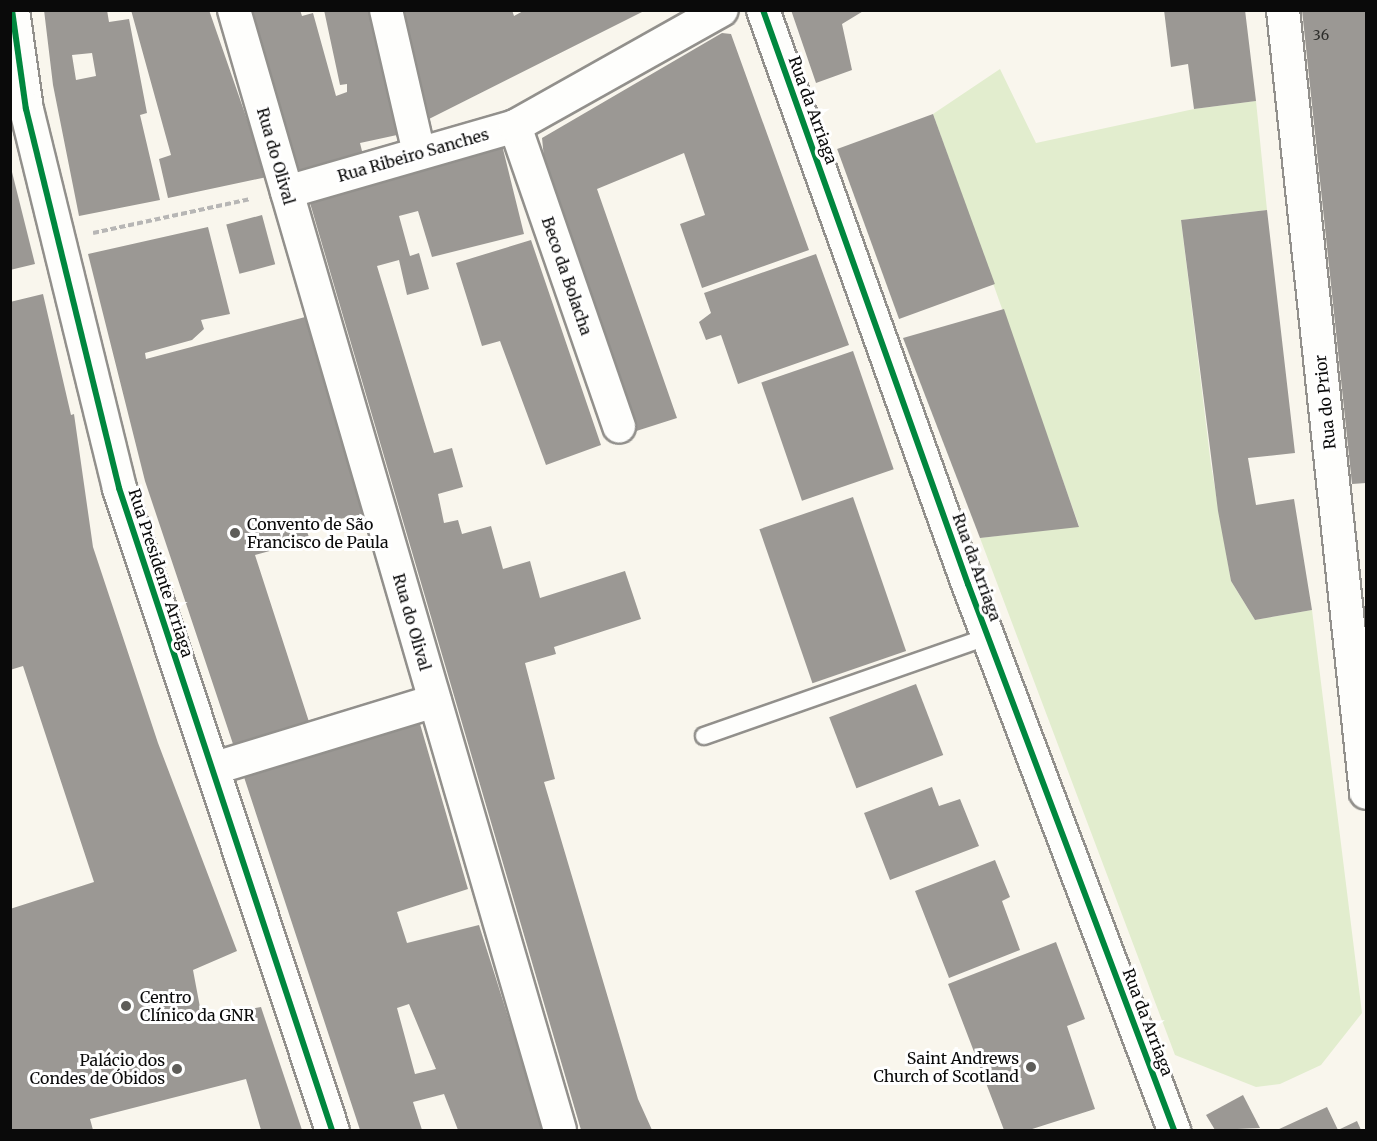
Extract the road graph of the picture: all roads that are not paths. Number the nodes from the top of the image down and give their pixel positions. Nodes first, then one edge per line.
1 (12, 10) edge
2 (234, 10) edge
3 (386, 10) edge
4 (723, 10) edge
5 (763, 10) edge
6 (1283, 10) edge
7 (515, 126) junction
8 (419, 153) junction
9 (287, 192) junction
10 (619, 426) dead end
11 (989, 636) junction
12 (435, 701) junction
13 (704, 736) dead end
14 (212, 769) junction
15 (1366, 794) edge
16 (332, 1131) edge
17 (560, 1131) edge
18 (1174, 1131) edge

1 - 14 street, Rua Presidente Arriaga
2 - 9 street, Rua do Olival
3 - 8 street
4 - 7 street, Rua Ribeiro Sanches
5 - 11 street, Rua da Arriaga
6 - 15 street, Rua do Prior
7 - 8 street, Rua Ribeiro Sanches
7 - 10 street, Beco da Bolacha
8 - 9 street, Rua Ribeiro Sanches
9 - 12 street, Rua do Olival
11 - 13 lane
11 - 18 street, Rua da Arriaga
12 - 14 street
12 - 17 street, Rua do Olival
14 - 16 street, Rua Presidente Arriaga

